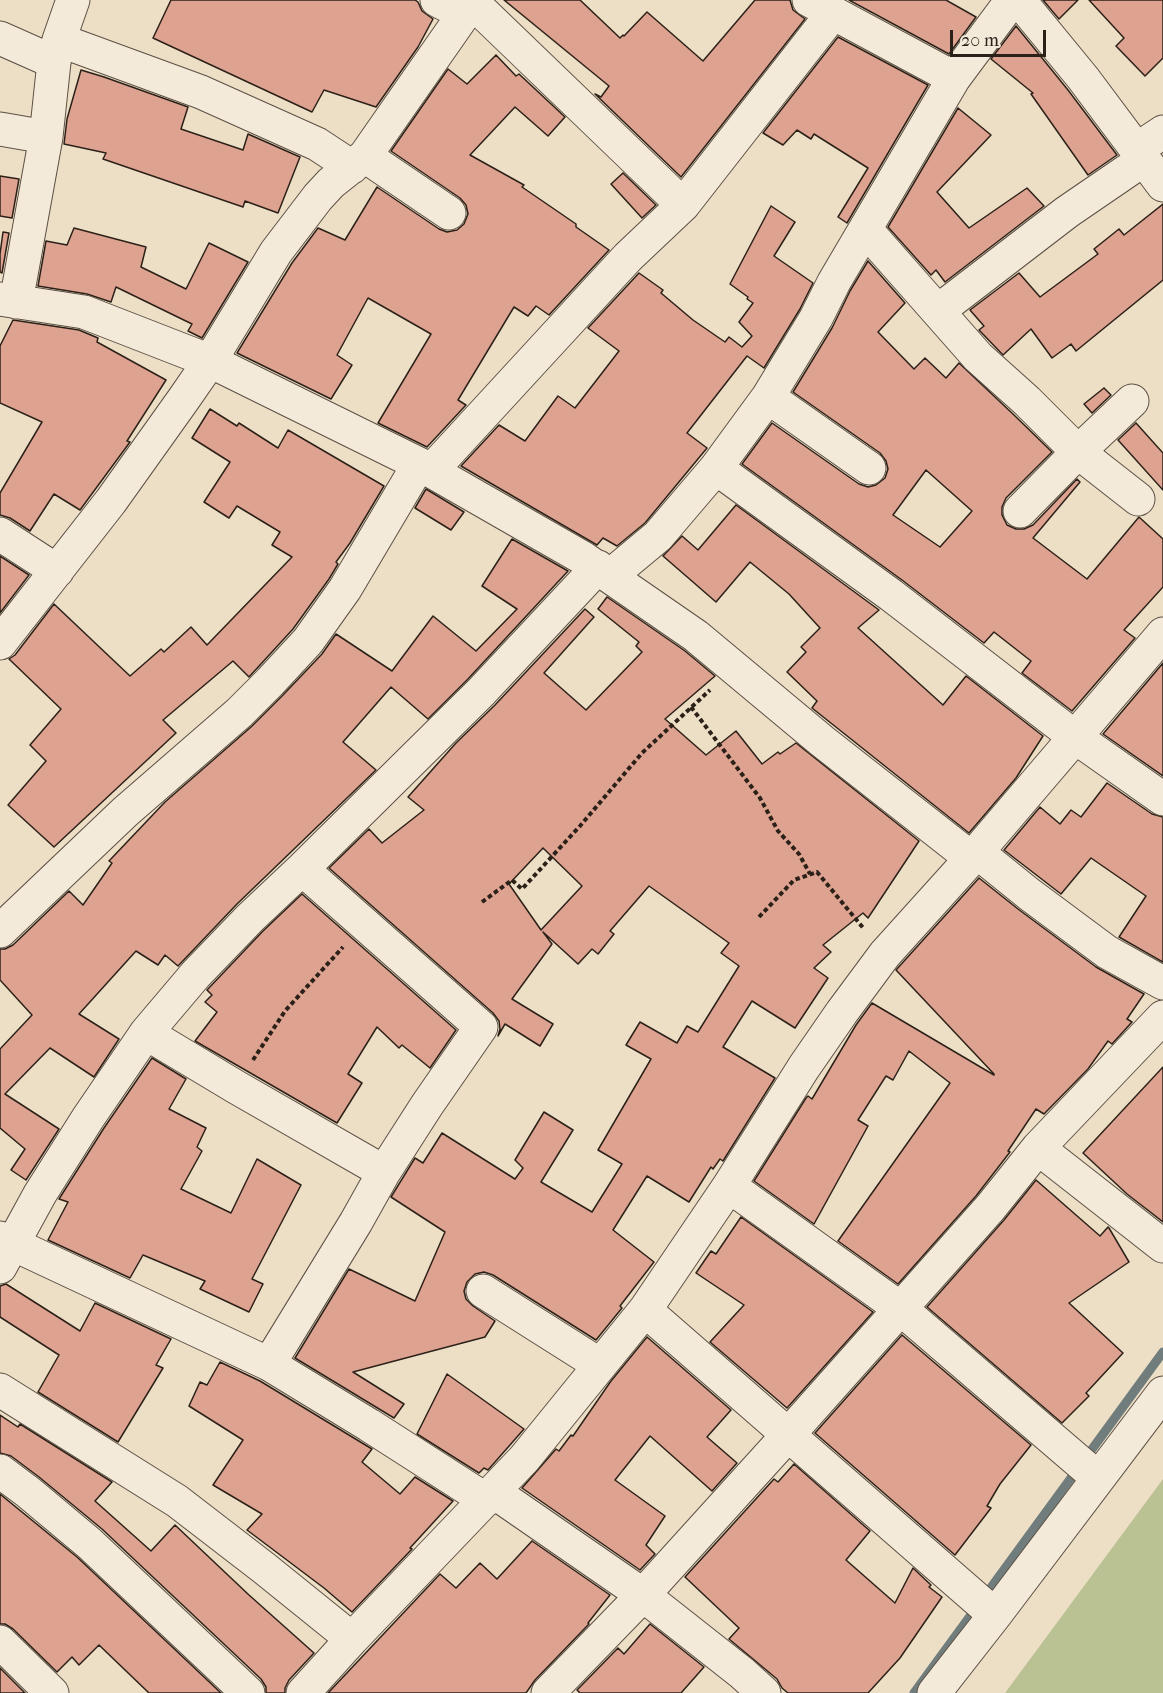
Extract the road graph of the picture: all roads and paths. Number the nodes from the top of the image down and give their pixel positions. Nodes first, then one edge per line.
1 (73, 0) edge
2 (1012, 0) edge
3 (1019, 0) edge
4 (460, 4) edge
5 (821, 6) edge
6 (0, 38) edge
7 (56, 51) junction
8 (954, 78) junction
9 (0, 129) edge
10 (1163, 132) edge
11 (46, 137) junction
12 (358, 161) junction
13 (1147, 165) edge
14 (683, 205) junction
15 (449, 213) dead end
16 (866, 230) junction
17 (8, 300) edge
18 (938, 311) junction
19 (210, 361) junction
20 (768, 397) junction
21 (1132, 401) dead end
22 (1078, 452) junction
23 (425, 468) junction
24 (716, 468) junction
25 (870, 468) dead end
26 (1138, 499) dead end
27 (1020, 511) dead end
28 (0, 534) edge
29 (57, 572) junction
30 (604, 572) junction
31 (1163, 634) edge
32 (0, 643) edge
33 (734, 667) junction
34 (691, 707) junction
35 (1075, 737) junction
36 (1163, 799) edge
37 (974, 855) junction
38 (302, 869) junction
39 (810, 874) junction
40 (482, 903) dead end
41 (759, 917) dead end
42 (364, 924) junction
43 (0, 931) edge
44 (885, 954) junction
45 (1163, 983) edge
46 (1162, 1019) edge
47 (146, 1033) junction
48 (236, 1087) junction
49 (1038, 1148) junction
50 (384, 1172) junction
51 (729, 1186) junction
52 (1163, 1246) edge
53 (4, 1250) edge
54 (483, 1291) dead end
55 (901, 1309) junction
56 (645, 1310) junction
57 (269, 1364) junction
58 (600, 1365) junction
59 (0, 1390) edge
60 (1163, 1393) edge
61 (788, 1435) junction
62 (0, 1471) edge
63 (1098, 1478) junction
64 (490, 1496) junction
65 (643, 1595) junction
66 (995, 1615) junction
67 (352, 1639) junction
68 (0, 1642) edge
69 (52, 1693) edge
70 (248, 1693) edge
71 (303, 1693) edge
72 (548, 1693) edge
73 (765, 1693) edge
74 (934, 1693) edge

1 - 7 street
2 - 8 street
3 - 13 street
4 - 12 street
4 - 14 street
5 - 8 street
5 - 14 street
6 - 7 street
7 - 11 street
7 - 12 street
8 - 16 street
9 - 11 street
10 - 13 street
11 - 17 street
12 - 15 street
12 - 19 street
13 - 18 street
14 - 23 street
16 - 18 street
16 - 20 street
17 - 19 street
18 - 22 street
19 - 23 street
19 - 29 street
20 - 24 street
20 - 25 street
21 - 22 street
22 - 26 street
22 - 27 street
23 - 30 street
23 - 43 street
24 - 30 street
24 - 35 street
28 - 29 street
29 - 32 street
30 - 33 street
30 - 38 street
31 - 35 street
33 - 34 path
33 - 37 street
34 - 39 path
34 - 40 path
35 - 36 street
35 - 37 street
37 - 44 street
37 - 45 street
38 - 42 street
38 - 47 street
39 - 41 path
39 - 44 path
42 - 48 path
42 - 50 street
44 - 51 street
46 - 49 street
47 - 48 street
47 - 53 street
48 - 50 street
49 - 52 street
49 - 55 street
50 - 57 street
51 - 55 street
51 - 56 street
53 - 57 street
54 - 58 street
55 - 61 street
55 - 63 street
56 - 58 street
56 - 61 street
57 - 64 street
58 - 64 street
59 - 67 street
60 - 63 street
61 - 65 street
61 - 66 street
62 - 70 street
63 - 66 street
64 - 65 street
64 - 67 street
65 - 72 street
65 - 73 street
66 - 74 street
67 - 71 street
68 - 69 street

